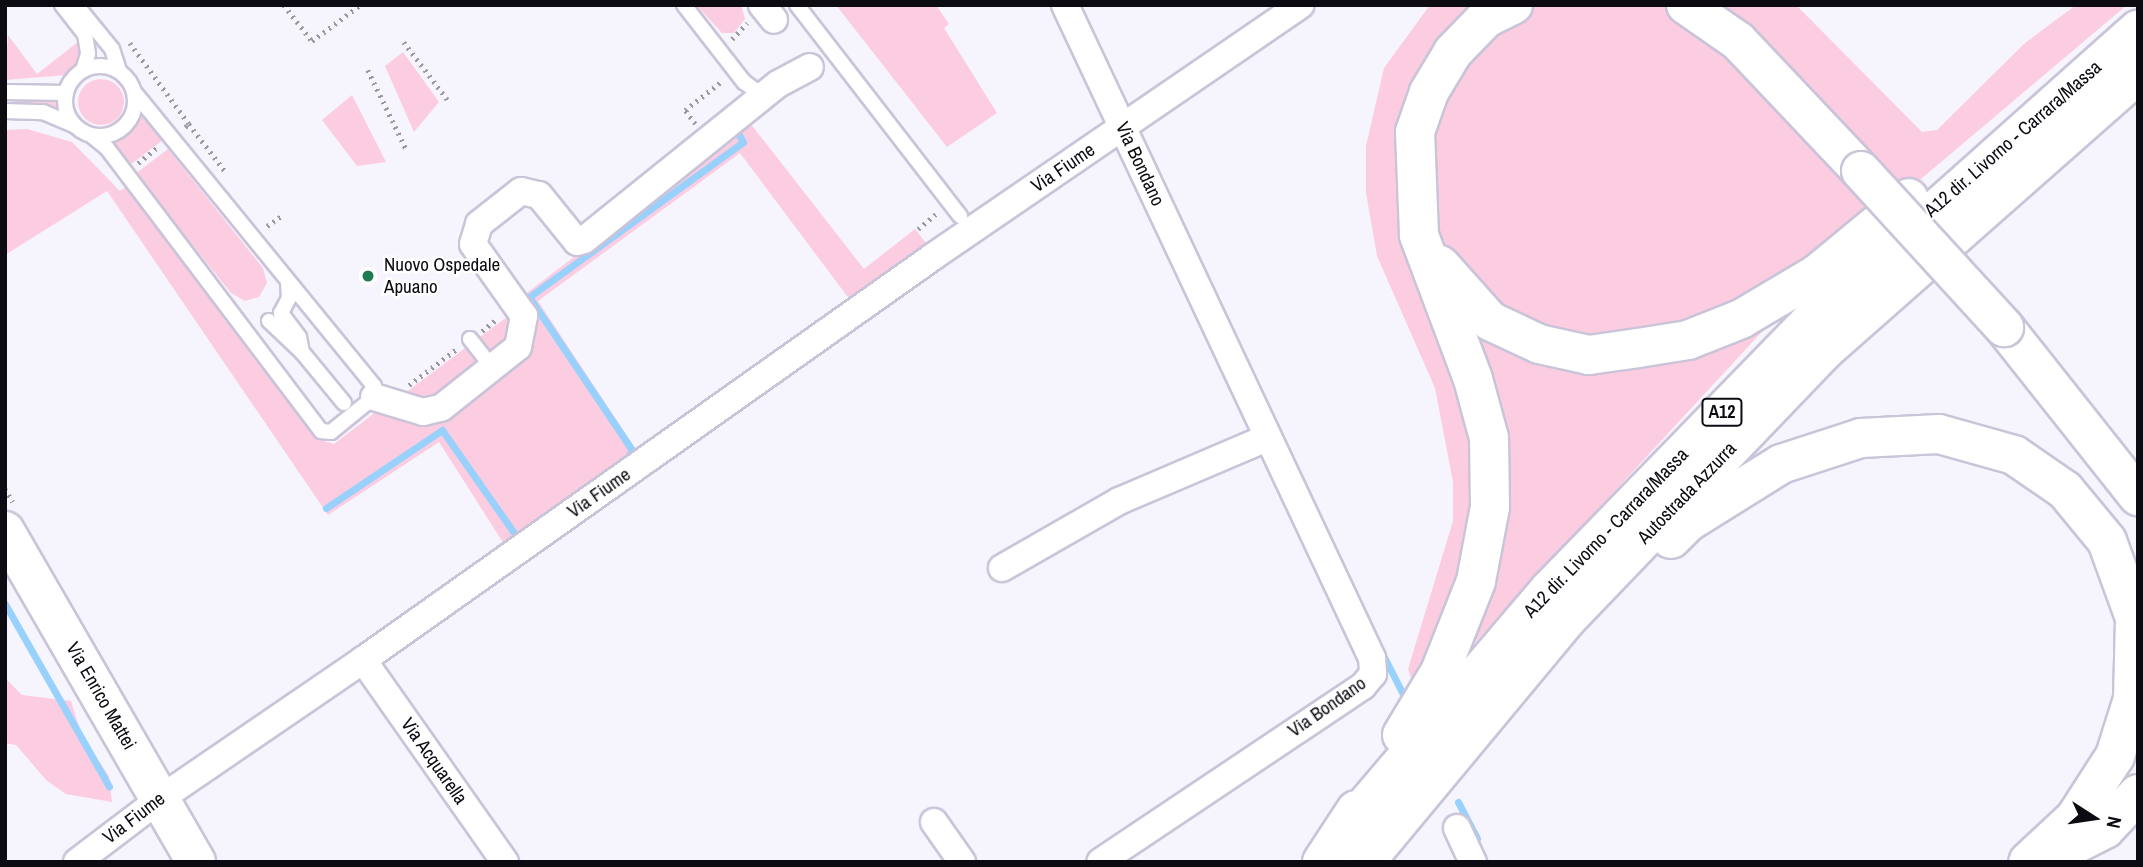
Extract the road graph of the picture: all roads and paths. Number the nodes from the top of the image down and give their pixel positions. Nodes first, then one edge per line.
1 (62, 5) edge
2 (76, 5) edge
3 (285, 5) edge
4 (360, 5) edge
5 (684, 5) edge
6 (797, 5) edge
7 (1065, 5) edge
8 (1300, 5) edge
9 (1513, 5) edge
10 (1686, 5) edge
11 (2138, 29) edge
12 (126, 38) dead end
13 (404, 42) dead end
14 (810, 67) dead end
15 (83, 70) junction
16 (119, 70) junction
17 (368, 70) dead end
18 (2138, 74) edge
19 (771, 90) junction
20 (5, 92) edge
21 (66, 93) junction
22 (135, 93) junction
23 (450, 103) dead end
24 (5, 111) edge
25 (189, 124) junction
26 (75, 126) junction
27 (1123, 127) junction
28 (91, 135) junction
29 (172, 136) junction
30 (407, 151) dead end
31 (124, 173) junction
32 (228, 175) dead end
33 (283, 215) dead end
34 (259, 216) dead end
35 (960, 216) dead end
36 (1419, 234) junction
37 (288, 282) junction
38 (275, 317) junction
39 (236, 319) junction
40 (470, 339) dead end
41 (494, 370) junction
42 (374, 397) junction
43 (344, 403) dead end
44 (1267, 438) junction
45 (2138, 496) edge
46 (5, 531) edge
47 (1002, 569) dead end
48 (363, 660) junction
49 (1512, 685) junction
50 (2138, 794) edge
51 (160, 799) junction
52 (933, 822) dead end
53 (2134, 823) edge
54 (1457, 828) dead end
55 (1344, 831) junction
56 (77, 862) edge
57 (196, 862) edge
58 (505, 862) edge
59 (962, 862) edge
60 (1100, 862) edge
61 (1322, 862) edge
62 (1365, 862) edge
63 (1473, 862) edge
64 (2028, 862) edge
65 (2040, 862) edge
66 (2098, 862) edge

1 - 15 lane
2 - 16 lane
3 - 4 path
5 - 19 lane
6 - 35 lane
7 - 27 street, Via Bondano
8 - 27 street, Via Fiume
9 - 36 main road
10 - 45 main road, bridge
11 - 36 main road
11 - 55 main road, A12 dir. Livorno - Carrara/Massa / A12
12 - 25 path
13 - 23 path
14 - 19 street
15 - 16 lane
15 - 21 lane
16 - 22 lane
17 - 30 path
18 - 49 main road, Autostrada Azzurra / A12
19 - 41 street
20 - 21 lane
21 - 26 lane
22 - 28 lane
22 - 29 lane
24 - 26 lane
25 - 29 path
25 - 32 path
26 - 28 lane
27 - 44 street, Via Bondano
27 - 48 street, Via Fiume
28 - 31 lane
29 - 31 path
29 - 37 lane
31 - 39 lane
33 - 34 path
36 - 55 main road
37 - 38 lane
37 - 42 lane
38 - 39 lane
38 - 43 lane
39 - 42 lane
40 - 41 lane
41 - 42 street
44 - 47 street
44 - 60 street, Via Bondano
46 - 51 main road, Via Enrico Mattei
48 - 51 street, Via Fiume
48 - 58 street, Via Acquarella
49 - 62 main road, Autostrada Azzurra / A12
49 - 64 main road
50 - 65 main road
51 - 56 street, Via Fiume
51 - 57 main road, Via Enrico Mattei
52 - 59 street
53 - 66 main road
54 - 63 street
55 - 61 main road, A12

